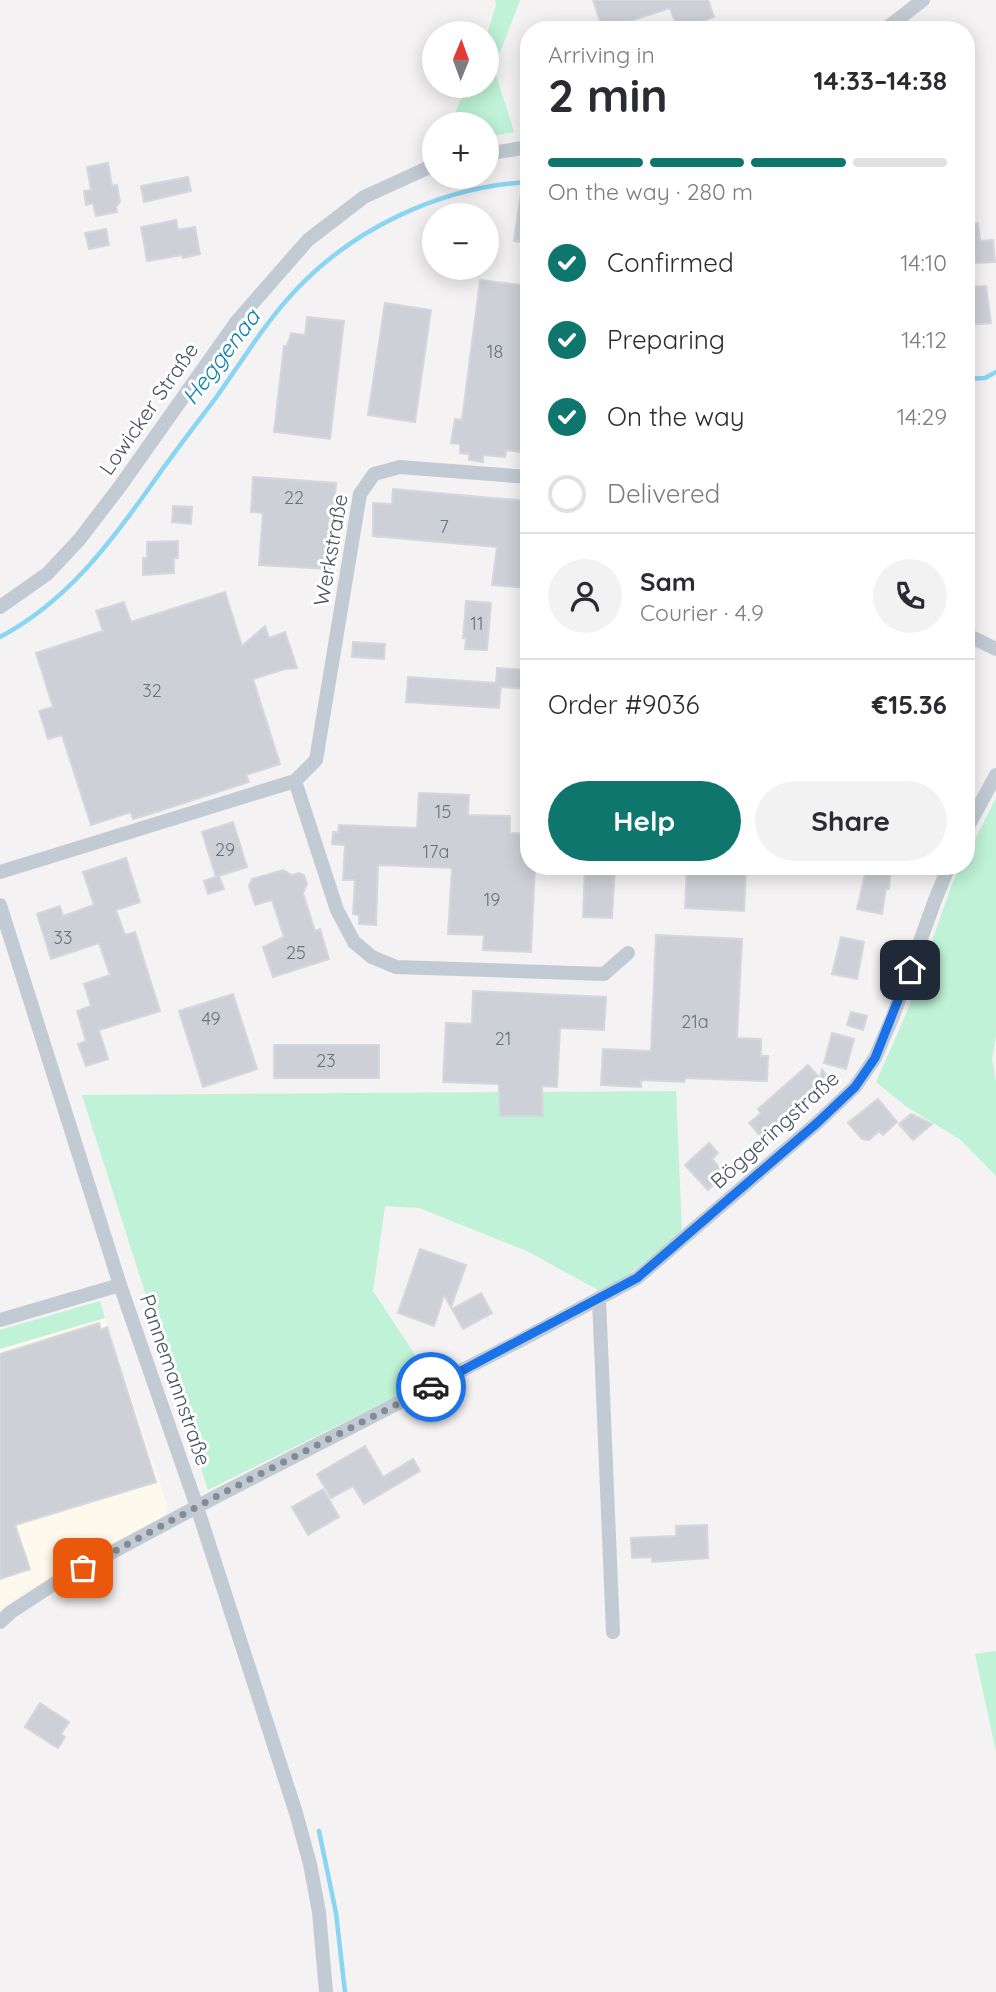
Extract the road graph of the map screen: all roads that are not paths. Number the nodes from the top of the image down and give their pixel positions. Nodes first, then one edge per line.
1 (923, 0) edge
2 (896, 21) edge
3 (520, 149) edge
4 (499, 152) edge
5 (422, 170) edge
6 (520, 476) edge
7 (0, 607) edge
8 (975, 639) edge
9 (996, 649) edge
10 (996, 775) edge
11 (295, 781) junction
12 (975, 814) edge
13 (0, 872) edge
14 (945, 875) edge
15 (0, 905) edge
16 (628, 953) dead end
17 (120, 1285) junction
18 (599, 1299) junction
19 (0, 1321) edge
20 (197, 1507) junction
21 (0, 1622) edge
22 (613, 1632) dead end
23 (326, 1992) edge

1 - 2 street
3 - 4 street
5 - 7 street, Lowicker Straße
6 - 11 street, Werkstraße
8 - 9 street
10 - 12 street
11 - 13 street
11 - 16 street
14 - 18 street, Böggeringstraße
15 - 17 street, Pannemannstraße
17 - 19 street
17 - 20 street, Pannemannstraße
18 - 20 street, Böggeringstraße
18 - 22 street
20 - 21 street, Böggeringstraße
20 - 23 street, Pannemannstraße

